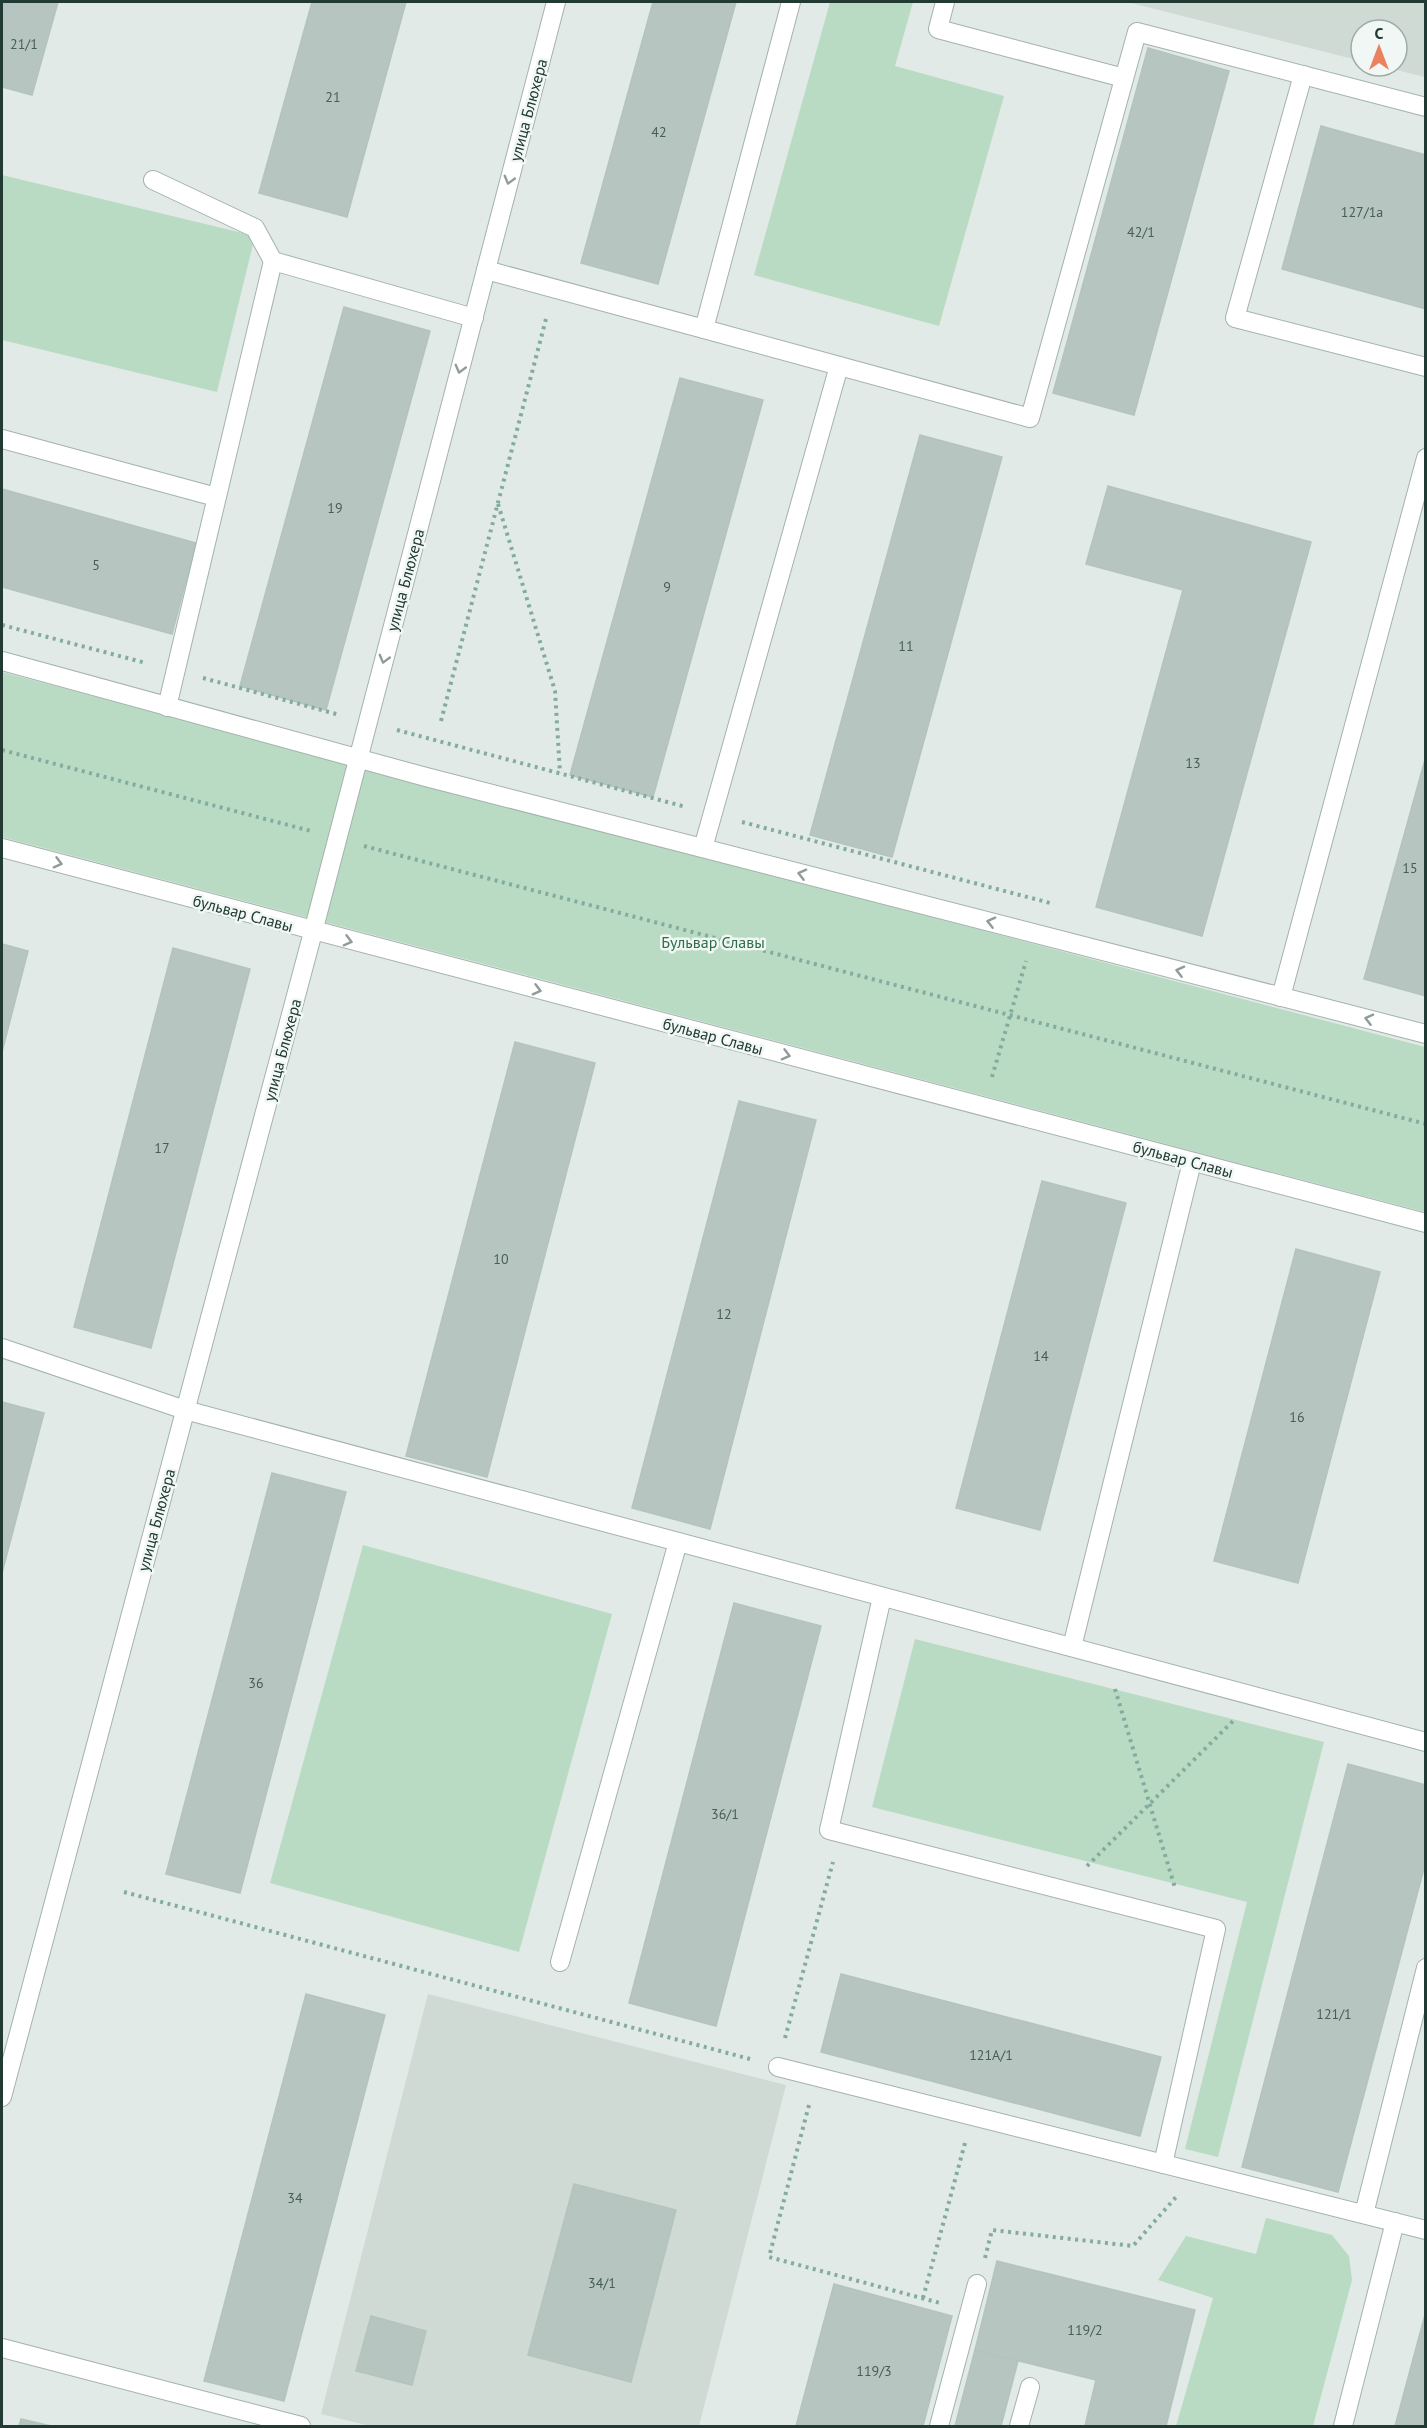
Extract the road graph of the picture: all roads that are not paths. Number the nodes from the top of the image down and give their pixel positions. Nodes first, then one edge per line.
1 (556, 2) edge
2 (791, 2) edge
3 (945, 2) edge
4 (1303, 75) junction
5 (1124, 78) junction
6 (1425, 107) edge
7 (153, 180) dead end
8 (273, 261) junction
9 (486, 270) junction
10 (474, 318) junction
11 (704, 329) junction
12 (839, 366) junction
13 (1425, 367) edge
14 (2, 440) edge
15 (1425, 458) edge
16 (216, 497) junction
17 (2, 661) edge
18 (166, 707) junction
19 (358, 759) junction
20 (2, 848) edge
21 (703, 849) junction
22 (313, 932) junction
23 (1281, 997) junction
24 (1425, 1034) edge
25 (1192, 1162) junction
26 (1425, 1222) edge
27 (2, 1348) edge
28 (185, 1410) junction
29 (678, 1542) junction
30 (882, 1597) junction
31 (1072, 1647) junction
32 (1425, 1742) edge
33 (560, 1962) dead end
34 (1425, 1968) edge
35 (778, 2067) dead end
36 (2, 2097) edge
37 (1163, 2164) junction
38 (1364, 2214) junction
39 (1395, 2222) junction
40 (1425, 2230) edge
41 (977, 2284) road end
42 (2, 2348) edge
43 (1030, 2387) dead end
44 (301, 2427) edge
45 (939, 2427) edge
46 (1019, 2427) edge
47 (1342, 2427) edge

1 -> 9 street, улица Блюхера
2 - 11 street
3 - 5 street
4 - 5 street
4 - 6 street
4 - 13 street
5 - 12 street
7 - 8 street
8 - 10 street
8 - 16 street
9 - 10 street, улица Блюхера
9 - 11 street
10 -> 19 street, улица Блюхера
11 - 12 street
12 - 21 street
14 - 16 street
15 - 23 street
16 - 18 street
17 - 18 street
18 - 19 street
19 - 21 street
19 - 22 street, улица Блюхера
20 -> 22 street, бульвар Славы
23 -> 21 street
22 -> 25 street, бульвар Славы
22 - 28 street, улица Блюхера
24 -> 23 street
25 - 26 street, бульвар Славы
25 - 31 street
27 - 28 street
28 - 29 street
28 - 36 street, улица Блюхера
29 - 30 street
29 - 33 street
30 - 31 street
30 - 37 street
31 - 32 street
34 - 38 street
35 - 37 street
37 - 38 street
38 - 39 street
39 - 40 street
39 - 47 street
41 - 45 street
42 - 44 street
43 - 46 street

